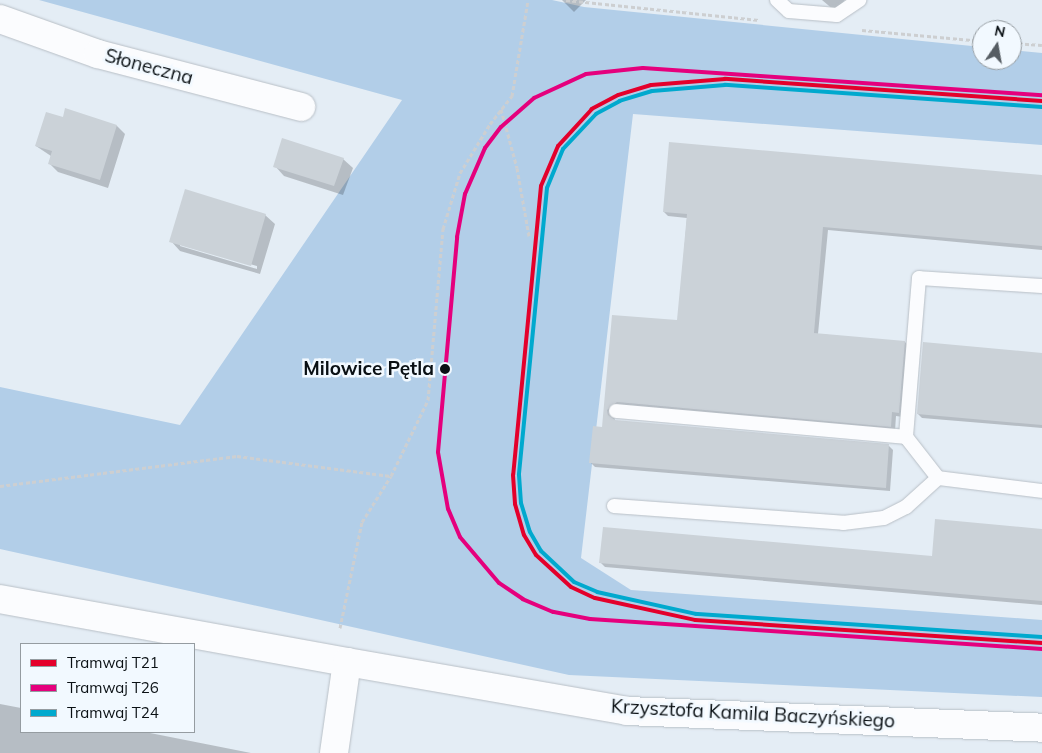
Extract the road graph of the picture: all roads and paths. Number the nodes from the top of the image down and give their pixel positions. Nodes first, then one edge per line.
1 (528, 0) edge
2 (777, 0) edge
3 (859, 0) edge
4 (0, 19) edge
5 (1022, 44) edge
6 (1042, 45) edge
7 (301, 107) dead end
8 (502, 109) junction
9 (529, 236) dead end
10 (1042, 286) edge
11 (616, 411) dead end
12 (906, 437) junction
13 (391, 476) junction
14 (938, 478) junction
15 (0, 486) edge
16 (1042, 491) edge
17 (614, 506) dead end
18 (0, 599) edge
19 (338, 636) dead end
20 (347, 662) junction
21 (1042, 728) edge
22 (334, 753) edge

1 - 8 path
2 - 3 lane
4 - 7 street, Słoneczna
5 - 6 path
8 - 9 path
8 - 13 path
10 - 12 lane
11 - 12 lane
12 - 14 lane
13 - 15 path
13 - 19 path
14 - 16 lane
14 - 17 lane
18 - 20 street, Krzysztofa Kamila Baczyńskiego
20 - 21 street, Krzysztofa Kamila Baczyńskiego
20 - 22 street

